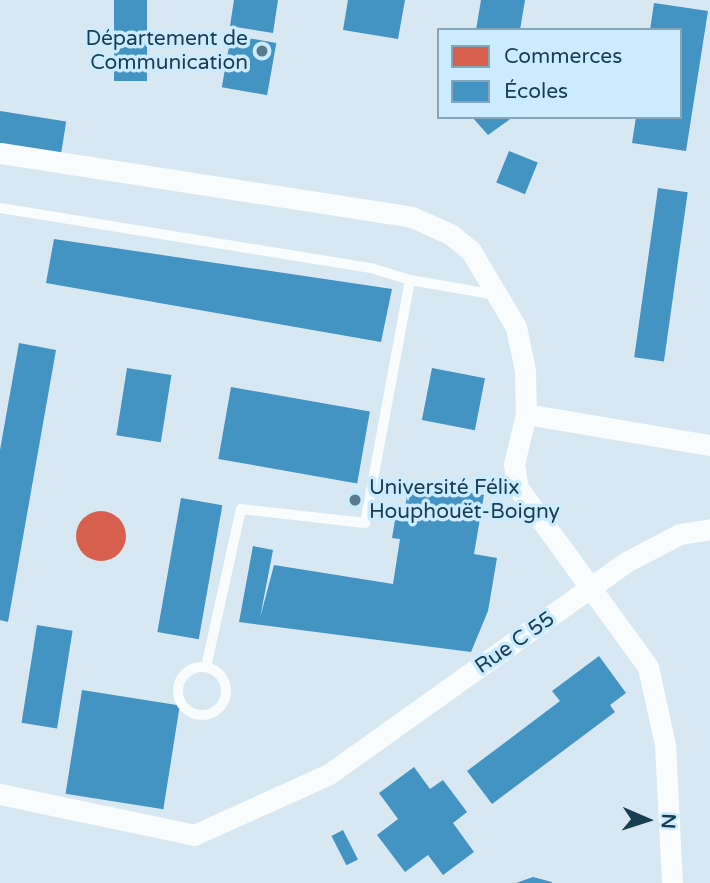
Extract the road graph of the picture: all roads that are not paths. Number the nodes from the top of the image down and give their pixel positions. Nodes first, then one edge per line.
1 (0, 153) edge
2 (0, 208) edge
3 (410, 280) junction
4 (499, 296) junction
5 (526, 414) junction
6 (710, 445) edge
7 (710, 529) edge
8 (592, 589) junction
9 (206, 667) junction
10 (0, 794) edge
11 (672, 883) edge

1 - 4 street
2 - 3 lane
3 - 4 lane
3 - 9 lane
4 - 5 street
5 - 6 street
5 - 8 street
7 - 8 street, Rue C 55
8 - 10 street, Rue C 55
8 - 11 street
9 - 9 lane

